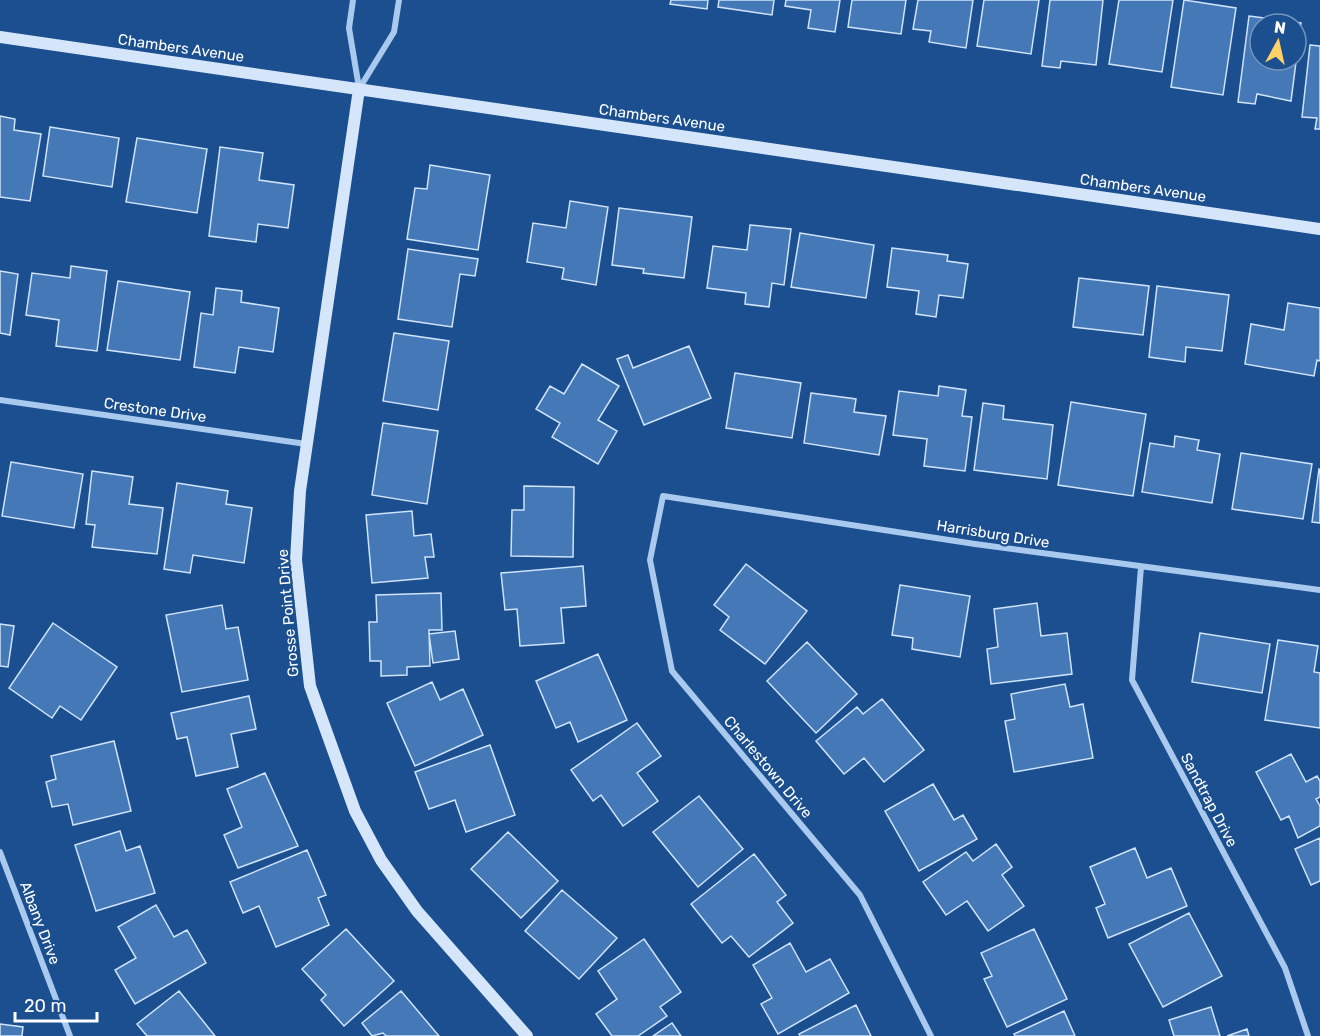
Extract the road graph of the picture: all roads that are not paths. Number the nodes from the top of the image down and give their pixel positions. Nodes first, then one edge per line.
1 (353, 0) edge
2 (399, 0) edge
3 (0, 37) edge
4 (359, 89) junction
5 (1320, 228) edge
6 (0, 400) edge
7 (306, 444) junction
8 (663, 496) joint
9 (1141, 567) junction
10 (1320, 590) edge
11 (0, 852) edge
12 (70, 1036) edge
13 (527, 1036) edge
14 (931, 1036) edge
15 (1308, 1036) edge

1 - 4 street
2 - 4 street
3 - 4 street, Chambers Avenue
4 - 5 street, Chambers Avenue
4 - 7 street, Grosse Point Drive
6 - 7 street, Crestone Drive
7 - 13 street, Grosse Point Drive
8 - 9 street, Harrisburg Drive
8 - 14 street, Charlestown Drive
9 - 10 street, Harrisburg Drive
9 - 15 street, Sandtrap Drive
11 - 12 street, Albany Drive

